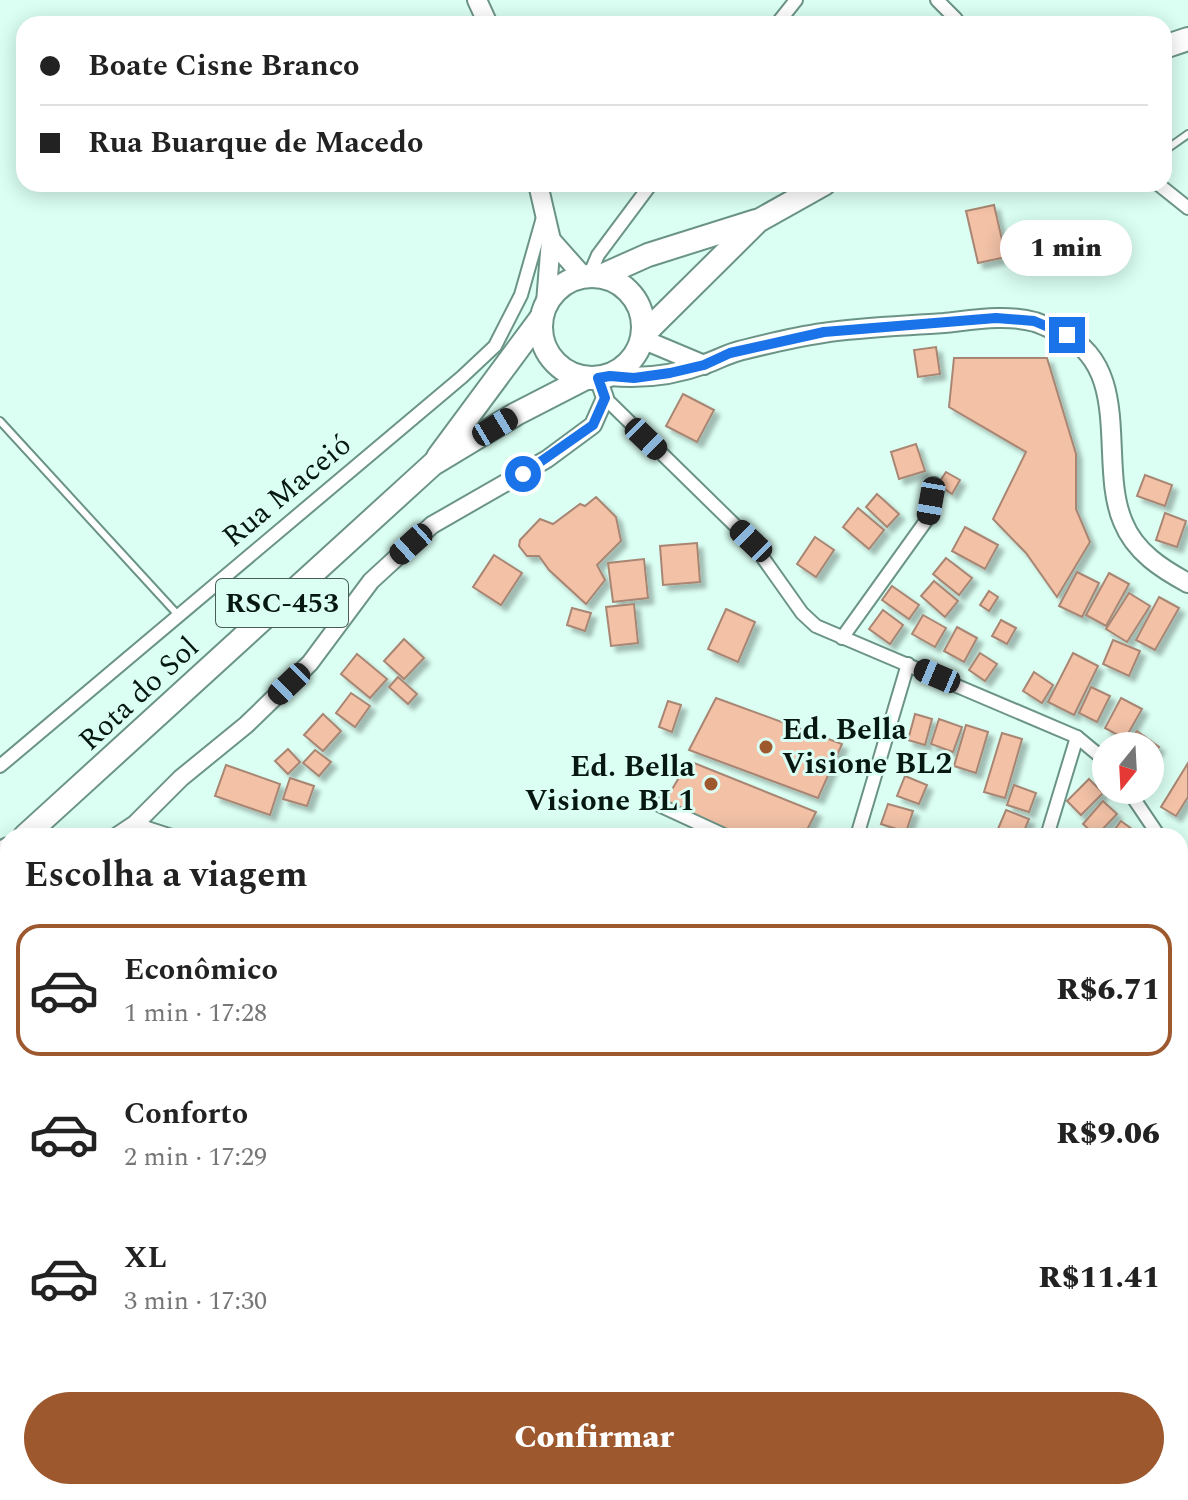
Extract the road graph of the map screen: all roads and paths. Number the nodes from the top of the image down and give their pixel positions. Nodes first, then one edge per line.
1 (796, 0) edge
2 (937, 0) edge
3 (783, 16) edge
4 (953, 16) edge
5 (540, 192) edge
6 (645, 192) edge
7 (810, 192) edge
8 (1168, 192) edge
9 (1188, 208) edge
10 (544, 211) junction
11 (758, 221) junction
12 (551, 240) junction
13 (591, 276) junction
14 (544, 311) junction
15 (643, 337) junction
16 (704, 365) junction
17 (599, 383) junction
18 (0, 421) edge
19 (433, 464) junction
20 (934, 484) dead end
21 (1188, 583) edge
22 (179, 616) junction
23 (842, 638) junction
24 (908, 664) junction
25 (1077, 737) junction
26 (1092, 749) edge
27 (0, 766) edge
28 (648, 800) dead end
29 (1137, 804) edge
30 (135, 824) junction
31 (34, 828) edge
32 (129, 828) edge
33 (147, 828) edge
34 (709, 828) edge
35 (859, 828) edge
36 (1049, 828) edge
37 (1154, 828) edge

1 - 3 street
2 - 4 street
5 - 10 main road
6 - 13 street
7 - 11 highway, RSC-453
8 - 9 street
10 - 12 main road
10 - 22 street, Rua Maceió
11 - 13 highway, RSC-453
11 - 15 highway, RSC-453
12 - 13 main road
12 - 14 main road
13 - 14 highway, RSC-453
13 - 15 highway
14 - 17 highway
14 - 19 highway, Rota do Sol / RSC-453
15 - 16 main road
15 - 17 highway, RSC-453
16 - 17 main road
16 - 21 main road
17 - 19 highway, Rota do Sol / RSC-453
17 - 23 street
17 - 30 street
18 - 22 lane
19 - 31 highway, Rota do Sol / RSC-453
20 - 23 street
22 - 27 street, Rua Maceió
23 - 24 street
24 - 25 street
24 - 35 street
25 - 26 street
25 - 36 street
28 - 34 street
29 - 37 street
30 - 32 street
30 - 33 street

